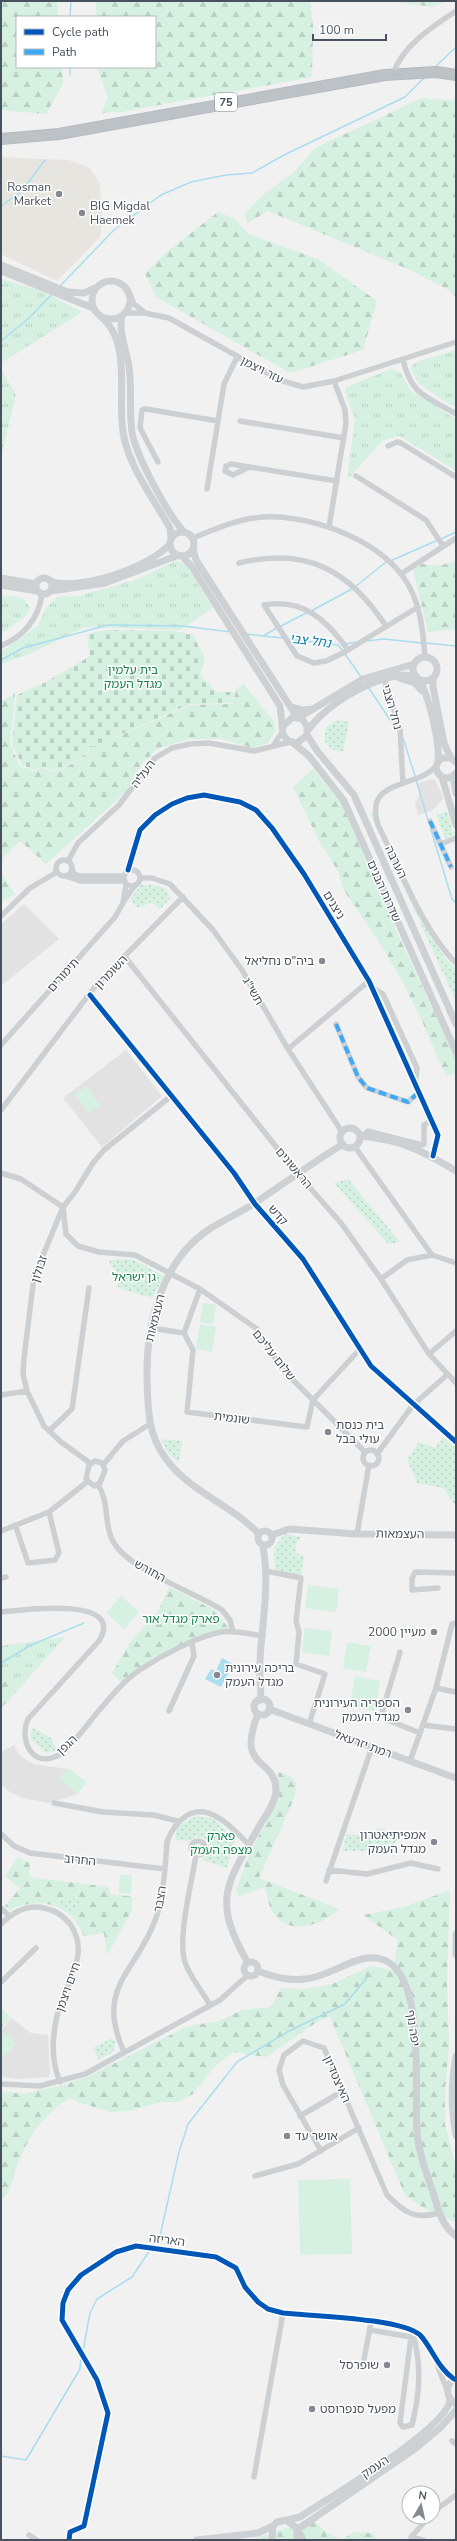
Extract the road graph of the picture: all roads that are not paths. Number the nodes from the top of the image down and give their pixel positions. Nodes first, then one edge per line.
1 (456, 11) edge
2 (393, 74) junction
3 (456, 75) edge
4 (1, 134) edge
5 (59, 134) junction
6 (1, 139) edge
7 (1, 259) edge
8 (1, 264) edge
9 (1, 270) edge
10 (14, 273) junction
11 (1, 276) edge
12 (98, 285) junction
13 (129, 292) junction
14 (93, 308) junction
15 (145, 313) junction
16 (124, 315) junction
17 (101, 316) junction
18 (456, 342) edge
19 (237, 357) junction
20 (403, 360) junction
21 (334, 381) junction
22 (456, 414) edge
23 (218, 420) junction
24 (240, 421) dead end
25 (344, 438) junction
26 (388, 446) dead end
27 (158, 462) dead end
28 (249, 468) dead end
29 (356, 476) dead end
30 (456, 477) edge
31 (337, 481) junction
32 (208, 489) dead end
33 (329, 527) junction
34 (184, 532) junction
35 (193, 538) junction
36 (456, 538) edge
37 (171, 541) junction
38 (443, 546) junction
39 (193, 549) junction
40 (180, 556) junction
41 (239, 563) dead end
42 (401, 574) junction
43 (1, 578) edge
44 (50, 581) junction
45 (1, 585) edge
46 (38, 590) junction
47 (51, 592) junction
48 (418, 607) junction
49 (386, 626) junction
50 (1, 646) edge
51 (348, 650) junction
52 (425, 657) junction
53 (414, 664) junction
54 (417, 677) junction
55 (387, 678) junction
56 (433, 678) junction
57 (427, 700) junction
58 (291, 707) junction
59 (318, 707) junction
60 (298, 718) junction
61 (283, 728) junction
62 (308, 733) junction
63 (291, 742) junction
64 (271, 748) junction
65 (454, 760) edge
66 (437, 764) junction
67 (456, 774) edge
68 (421, 776) junction
69 (440, 776) junction
70 (403, 783) junction
71 (456, 792) edge
72 (430, 821) dead end
73 (456, 825) edge
74 (456, 838) edge
75 (441, 844) junction
76 (134, 851) junction
77 (68, 861) junction
78 (451, 867) dead end
79 (72, 868) junction
80 (128, 870) junction
81 (136, 871) junction
82 (57, 872) junction
83 (66, 876) junction
84 (140, 878) junction
85 (125, 880) junction
86 (135, 885) junction
87 (183, 897) junction
88 (122, 903) junction
89 (1, 916) edge
90 (125, 957) junction
91 (456, 963) edge
92 (369, 981) junction
93 (372, 988) junction
94 (90, 995) junction
95 (336, 1024) dead end
96 (456, 1024) edge
97 (1, 1045) edge
98 (288, 1049) junction
99 (456, 1052) edge
100 (415, 1086) junction
101 (418, 1093) junction
102 (170, 1097) junction
103 (1, 1110) edge
104 (431, 1121) junction
105 (342, 1132) junction
106 (361, 1136) junction
107 (343, 1144) junction
108 (355, 1146) junction
109 (433, 1156) junction
110 (297, 1172) junction
111 (456, 1172) edge
112 (1, 1173) edge
113 (254, 1204) junction
114 (63, 1207) junction
115 (432, 1255) junction
116 (456, 1263) edge
117 (170, 1274) junction
118 (381, 1279) junction
119 (89, 1288) dead end
120 (200, 1289) junction
121 (150, 1328) junction
122 (456, 1331) edge
123 (184, 1333) junction
124 (360, 1349) junction
125 (429, 1354) junction
126 (448, 1375) junction
127 (456, 1383) edge
128 (26, 1391) junction
129 (1, 1395) edge
130 (313, 1400) junction
131 (414, 1405) junction
132 (150, 1424) junction
133 (49, 1431) junction
134 (456, 1442) edge
135 (365, 1452) junction
136 (377, 1454) junction
137 (90, 1463) junction
138 (103, 1465) junction
139 (369, 1465) junction
140 (87, 1482) junction
141 (98, 1485) junction
142 (49, 1512) junction
143 (16, 1527) junction
144 (1, 1531) edge
145 (259, 1534) junction
146 (357, 1534) junction
147 (456, 1535) edge
148 (272, 1536) junction
149 (265, 1545) junction
150 (266, 1571) junction
151 (456, 1573) edge
152 (438, 1588) dead end
153 (1, 1612) edge
154 (456, 1624) edge
155 (233, 1632) junction
156 (263, 1636) junction
157 (192, 1643) junction
158 (400, 1652) dead end
159 (436, 1688) junction
160 (456, 1692) edge
161 (261, 1700) junction
162 (269, 1710) junction
163 (169, 1712) dead end
164 (258, 1714) junction
165 (309, 1724) junction
166 (423, 1725) junction
167 (456, 1729) edge
168 (420, 1733) junction
169 (372, 1747) junction
170 (410, 1761) junction
171 (455, 1776) edge
172 (54, 1803) dead end
173 (177, 1822) junction
174 (1, 1834) edge
175 (248, 1844) junction
176 (196, 1855) dead end
177 (165, 1869) junction
178 (438, 1869) dead end
179 (329, 1870) junction
180 (326, 1881) dead end
181 (1, 1908) edge
182 (9, 1916) junction
183 (1, 1924) edge
184 (456, 1934) edge
185 (36, 1948) dead end
186 (456, 1954) edge
187 (248, 1963) junction
188 (258, 1971) junction
189 (248, 1975) junction
190 (1, 1982) edge
191 (210, 2005) junction
192 (124, 2052) junction
193 (456, 2056) edge
194 (60, 2082) junction
195 (1, 2084) edge
196 (343, 2091) junction
197 (300, 2116) junction
198 (359, 2128) junction
199 (456, 2135) edge
200 (321, 2151) junction
201 (256, 2176) dead end
202 (439, 2213) junction
203 (454, 2234) edge
204 (283, 2313) junction
205 (371, 2322) junction
206 (370, 2330) junction
207 (411, 2334) junction
208 (434, 2357) junction
209 (364, 2359) dead end
210 (455, 2378) edge
211 (447, 2390) junction
212 (450, 2399) junction
213 (456, 2404) edge
214 (456, 2410) edge
215 (254, 2477) dead end
216 (456, 2495) edge
217 (441, 2506) edge
218 (287, 2520) junction
219 (422, 2525) edge
220 (273, 2526) junction
221 (298, 2531) junction
222 (29, 2535) dead end
223 (240, 2535) junction
224 (271, 2539) edge
225 (37, 2540) edge
226 (69, 2540) edge
227 (197, 2540) edge
228 (297, 2540) edge
229 (304, 2540) edge
230 (423, 2540) edge

1 - 2 street
2 - 3 highway, 75
2 - 5 highway, 75
4 - 5 highway, 75
5 - 6 highway, 75
7 - 10 street
8 - 10 street
9 - 10 street
10 - 11 street
10 - 12 street
10 - 14 street
12 - 13 street
12 - 14 street
13 - 15 street
13 - 16 street
14 - 17 street
15 - 16 street, עזר ויצמן
15 - 19 street, עזר ויצמן
16 - 17 street
16 - 34 street
17 - 37 street
18 - 20 street, עזר ויצמן
19 - 21 street, עזר ויצמן
19 - 23 street
20 - 21 street, עזר ויצמן
20 - 22 street
21 - 25 street
23 - 27 street
23 - 32 street
24 - 25 street
25 - 31 street
26 - 30 street
28 - 31 street
29 - 38 street
31 - 33 street
33 - 35 street
33 - 42 street
34 - 35 street
34 - 37 street
35 - 39 street
36 - 38 street
37 - 40 street
37 - 44 street
38 - 42 street
39 - 40 street
39 - 58 street
40 - 47 street
40 - 61 street
41 - 49 street
42 - 48 street
43 - 46 street
44 - 46 street
44 - 47 street
45 - 46 street
46 - 47 street
46 - 50 street
48 - 49 street
48 - 52 street
49 - 51 street
51 - 51 street
52 - 53 street
52 - 56 street
53 - 54 street
53 - 59 street
54 - 55 street
54 - 56 street
54 - 57 street
55 - 57 street
55 - 62 street
55 - 70 street, נחל הצבי
56 - 65 street
57 - 66 street
58 - 59 street
58 - 60 street
59 - 60 street
60 - 61 street
60 - 62 street
61 - 63 street
61 - 64 street
62 - 63 street
62 - 96 street, שדרות הבנים
63 - 64 street, העליה
63 - 99 street, שדרות הבנים
64 - 77 street, העליה
65 - 66 street
66 - 68 street, הערבה
66 - 69 street
67 - 69 street
67 - 71 street
68 - 69 street, הערבה
68 - 70 street, הערבה
69 - 73 street
70 - 91 street, הערבה
72 - 75 street
74 - 75 street
75 - 78 street
76 - 80 street, ניצנים
76 - 81 street, ניצנים
76 - 92 street, ניצנים
77 - 79 street
77 - 82 street
79 - 83 street
79 - 85 street
80 - 81 street
80 - 85 street, ניצנים
81 - 84 street
82 - 83 street
82 - 89 street
83 - 85 street
84 - 86 street, תימורים
84 - 87 street, תשי"ג
85 - 86 street
85 - 88 street, תימורים
86 - 88 street, תימורים
87 - 90 street, השומרון
87 - 98 street, תשי"ג
88 - 97 street, תימורים
90 - 94 street, השומרון
90 - 110 street, הראשונים
92 - 93 street, ניצנים
92 - 98 street
93 - 100 street, ניצנים
93 - 100 street
94 - 102 street, קדש
94 - 103 street, השומרון
95 - 101 street
98 - 105 street, תשי"ג
100 - 101 street, ניצנים
101 - 104 street, ניצנים
102 - 113 street, קדש
102 - 114 street, זבולון
104 - 106 street
104 - 109 street, ניצנים
105 - 106 street
105 - 107 street
106 - 108 street
106 - 109 street
107 - 108 street
107 - 110 street, העצמאות
108 - 115 street
109 - 111 street
110 - 113 street, העצמאות
110 - 118 street, הראשונים
112 - 114 street
113 - 117 street, העצמאות
113 - 124 street, קדש
114 - 117 street, שלום עליכם
114 - 128 street, זבולון
115 - 116 street
115 - 118 street
117 - 120 street, שלום עליכם
117 - 121 street, העצמאות
118 - 125 street, הראשונים
119 - 133 street
120 - 123 street
120 - 130 street, שלום עליכם
121 - 123 street
121 - 132 street, העצמאות
122 - 125 street
123 - 130 street, שונמית
124 - 130 street
124 - 131 street, קדש
125 - 126 street, הראשונים
126 - 127 street, הראשונים
126 - 131 street
128 - 129 street
128 - 133 street, זבולון
130 - 135 street, שלום עליכם
131 - 134 street, קדש
131 - 136 street
132 - 138 street
132 - 145 street, העצמאות
133 - 137 street, זבולון
135 - 136 street
135 - 139 street
136 - 139 street
137 - 138 street
137 - 140 street
138 - 141 street
139 - 146 street
140 - 141 street
140 - 142 street
141 - 155 street, החורש
142 - 143 street
142 - 143 street
143 - 144 street
145 - 148 street
145 - 149 street
146 - 147 street, העצמאות
146 - 148 street, העצמאות
148 - 149 street
149 - 150 street
150 - 156 street
150 - 165 street
151 - 152 street
153 - 157 street, הגפן
154 - 159 street
155 - 156 street, הגפן
155 - 157 street, הגפן
156 - 161 street
157 - 163 street
158 - 168 street
159 - 160 street
159 - 166 street
161 - 162 street
161 - 164 street
162 - 164 street
162 - 165 street, רמת יזרעאל
164 - 175 street
165 - 169 street, רמת יזרעאל
166 - 167 street
166 - 168 street
168 - 170 street
169 - 170 street, רמת יזרעאל
169 - 179 street
170 - 171 street, רמת יזרעאל
172 - 173 street
173 - 175 street
173 - 177 street, הצבר
174 - 177 street, החרוב
175 - 187 street
176 - 191 street
177 - 192 street, הצבר
178 - 179 street
179 - 180 street
181 - 182 street
182 - 183 street, חיים ויצמן
182 - 194 street, חיים ויצמן
184 - 186 street
185 - 190 street
187 - 188 street
187 - 189 street
188 - 189 street
188 - 202 street, יפה נוף
189 - 191 street
191 - 192 street
192 - 194 street
193 - 199 street
194 - 195 street
196 - 197 street
196 - 197 street, האיצטדיון
196 - 198 street, האיצטדיון
197 - 200 street, האיצטדיון
198 - 200 street
198 - 202 street, האיצטדיון
200 - 201 street
202 - 203 street, יפה נוף
204 - 205 street, האריזה
204 - 215 street
204 - 226 street, האריזה
205 - 206 street
205 - 207 street, האריזה
206 - 207 street
206 - 209 street
207 - 207 street
207 - 208 street, האריזה
208 - 210 street, האריזה
208 - 211 street, האריזה
210 - 211 street
211 - 212 street
212 - 213 street
212 - 218 street, העמק
214 - 221 street, העמק
216 - 217 street
218 - 220 street, העמק
218 - 221 street
219 - 230 street
220 - 223 street
220 - 224 street
221 - 228 street
221 - 229 street
222 - 225 street
223 - 224 street
223 - 227 street

